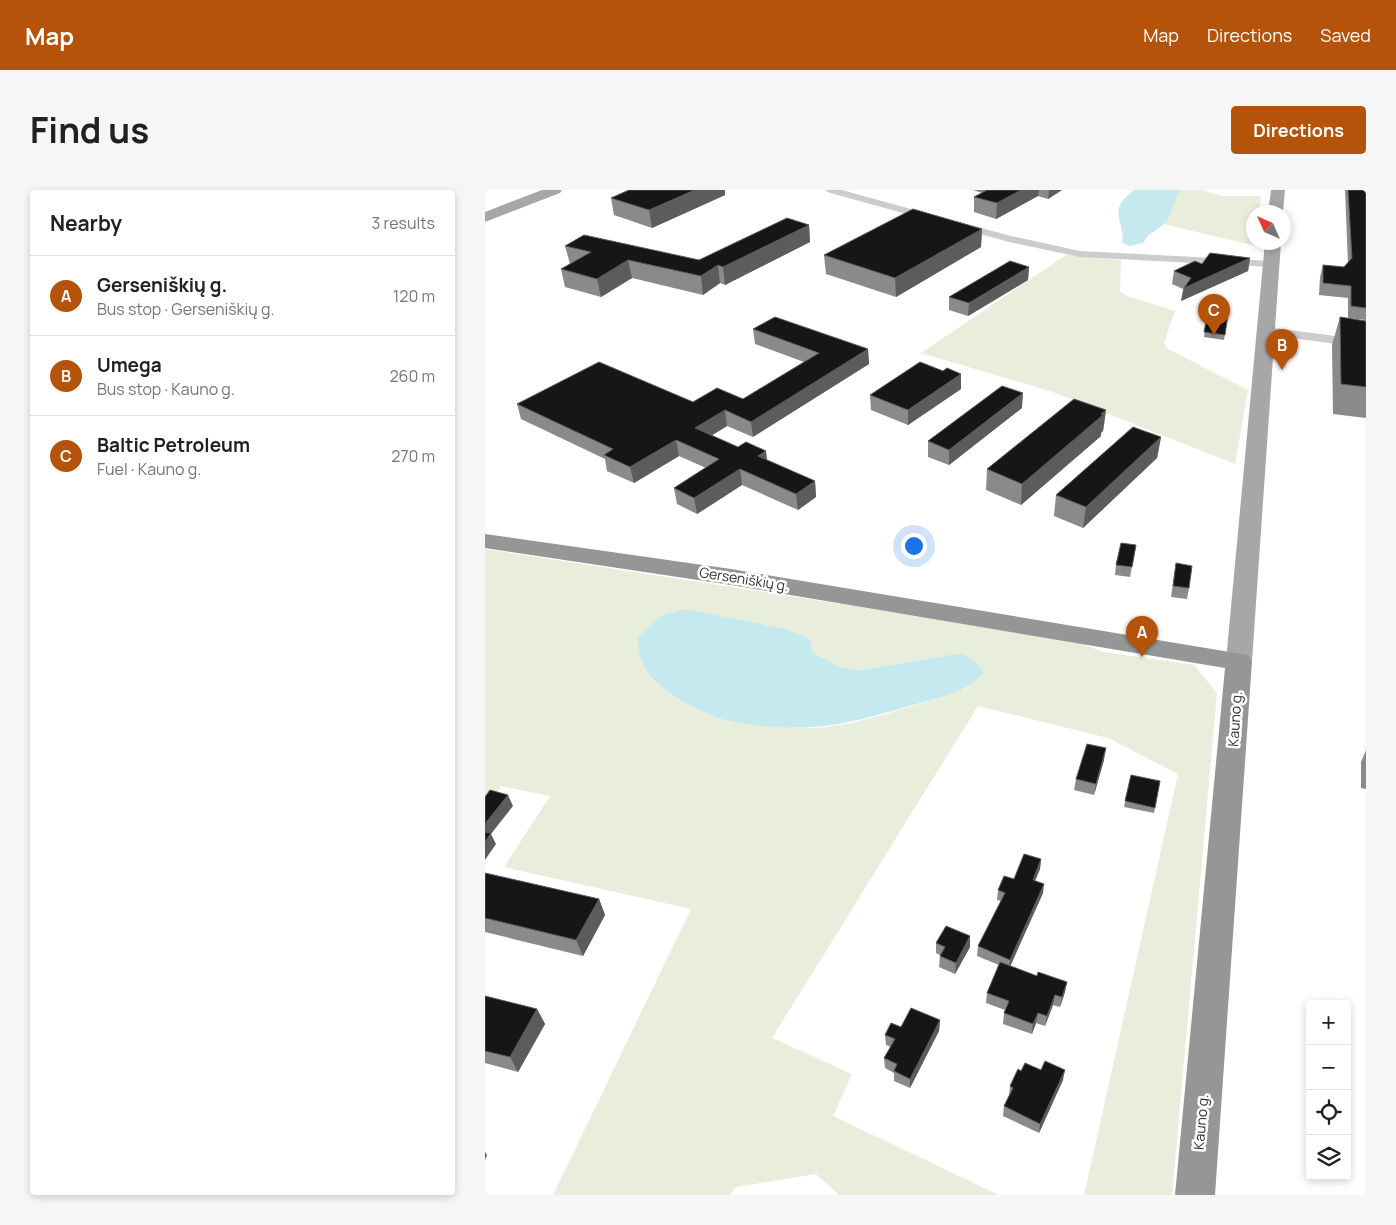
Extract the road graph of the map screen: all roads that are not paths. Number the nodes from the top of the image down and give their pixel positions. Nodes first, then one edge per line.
1 (555, 190) edge
2 (831, 190) edge
3 (1278, 190) edge
4 (1277, 205) edge
5 (485, 217) edge
6 (1272, 250) edge
7 (1271, 264) junction
8 (1266, 331) junction
9 (1366, 344) edge
10 (485, 541) edge
11 (1239, 661) junction
12 (1195, 1195) edge

1 - 5 main road
2 - 7 street
3 - 4 main road
6 - 7 main road, Kauno g.
7 - 8 main road, Kauno g.
8 - 9 street
8 - 11 main road, Kauno g.
10 - 11 highway, Gerseniškių g.
11 - 12 highway, Kauno g.

